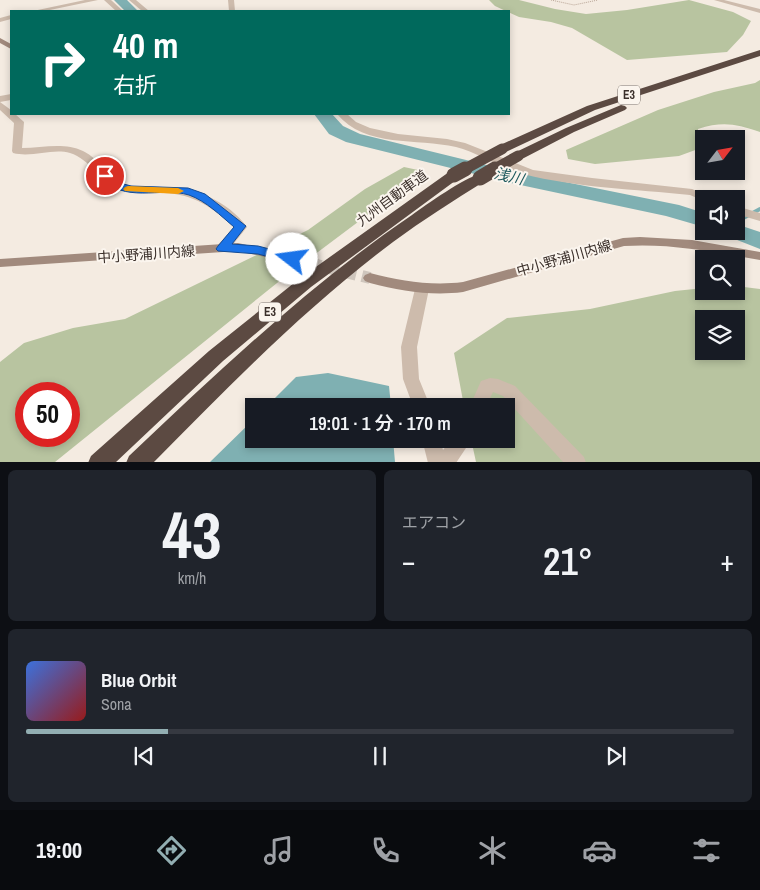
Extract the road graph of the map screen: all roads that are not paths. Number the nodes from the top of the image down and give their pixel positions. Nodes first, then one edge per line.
1 (95, 0) edge
2 (108, 0) edge
3 (132, 0) edge
4 (717, 0) edge
5 (41, 10) edge
6 (119, 10) edge
7 (145, 10) edge
8 (760, 11) edge
9 (760, 53) edge
10 (760, 62) edge
11 (0, 104) edge
12 (10, 113) edge
13 (12, 115) edge
14 (343, 115) edge
15 (695, 193) edge
16 (745, 213) edge
17 (760, 217) edge
18 (222, 249) junction
19 (760, 256) edge
20 (292, 259) tunnel mouth
21 (0, 263) edge
22 (370, 278) tunnel mouth
23 (422, 289) junction
24 (418, 398) edge
25 (482, 398) edge
26 (434, 448) edge
27 (456, 448) edge
28 (99, 462) edge
29 (138, 462) edge
30 (438, 462) edge
31 (444, 462) edge
32 (577, 462) edge

1 - 5 street
2 - 6 street
3 - 7 street
4 - 8 street
9 - 28 highway, 九州自動車道 / E3, bridge
10 - 29 highway, E3, bridge
11 - 12 street
13 - 18 street
14 - 15 street
16 - 17 street
18 - 20 main road, 中小野浦川内線
18 - 21 main road, 中小野浦川内線
19 - 23 main road, 中小野浦川内線
22 - 23 main road, 中小野浦川内線
23 - 24 street
25 - 32 street
26 - 30 street
27 - 31 street

